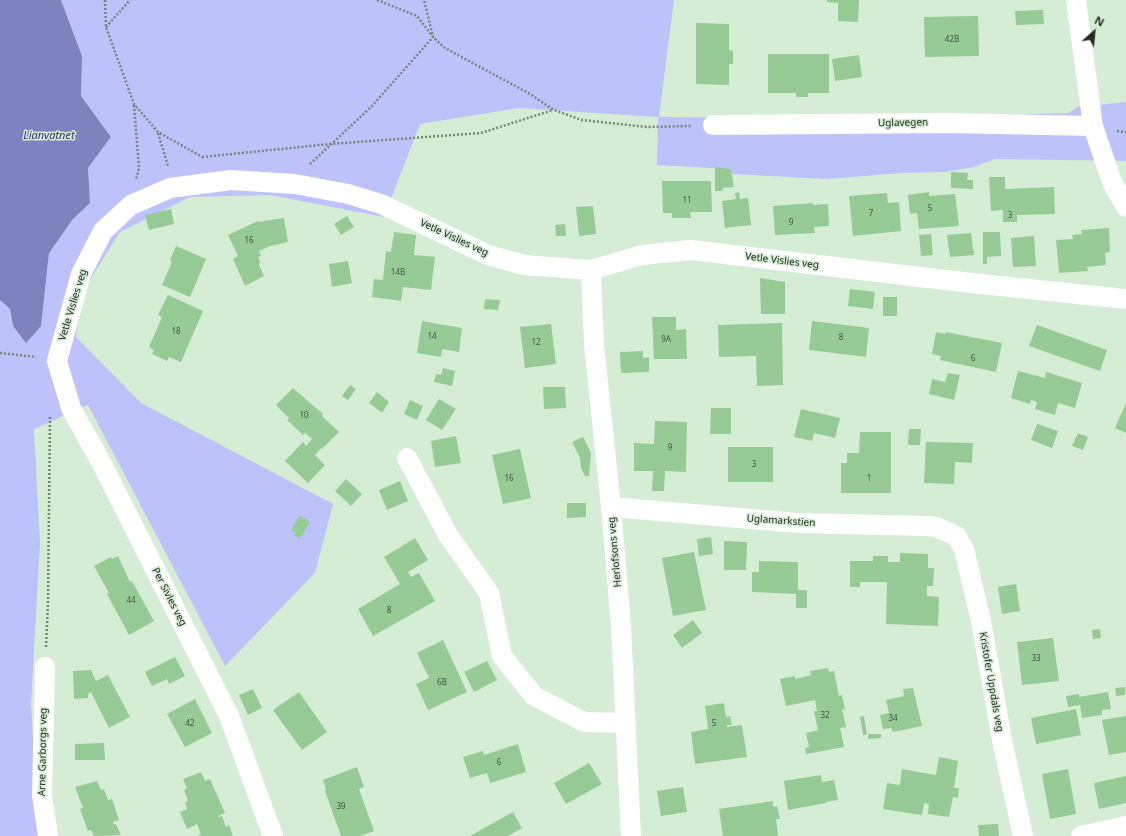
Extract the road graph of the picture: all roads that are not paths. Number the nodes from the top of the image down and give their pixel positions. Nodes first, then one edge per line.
1 (1076, 0) edge
2 (713, 125) road end
3 (1093, 126) junction
4 (1126, 207) edge
5 (591, 270) junction
6 (1126, 299) edge
7 (57, 361) joint
8 (407, 458) dead end
9 (611, 508) junction
10 (950, 533) joint
11 (45, 667) road end
12 (626, 723) junction
13 (1126, 826) edge
14 (48, 836) edge
15 (273, 836) edge
16 (631, 836) edge
17 (1022, 836) edge
18 (1081, 836) edge

1 - 3 street
2 - 3 street, Uglavegen
3 - 4 street
5 - 6 street, Vetle Vislies veg
5 - 7 street, Vetle Vislies veg
5 - 9 street, Herlofsons veg
7 - 15 street, Per Sivles veg
8 - 12 street
9 - 10 street, Uglamarkstien
9 - 12 street, Herlofsons veg
10 - 17 street, Kristofer Uppdals veg
11 - 14 street, Arne Garborgs veg
12 - 16 street, Herlofsons veg
13 - 18 street

